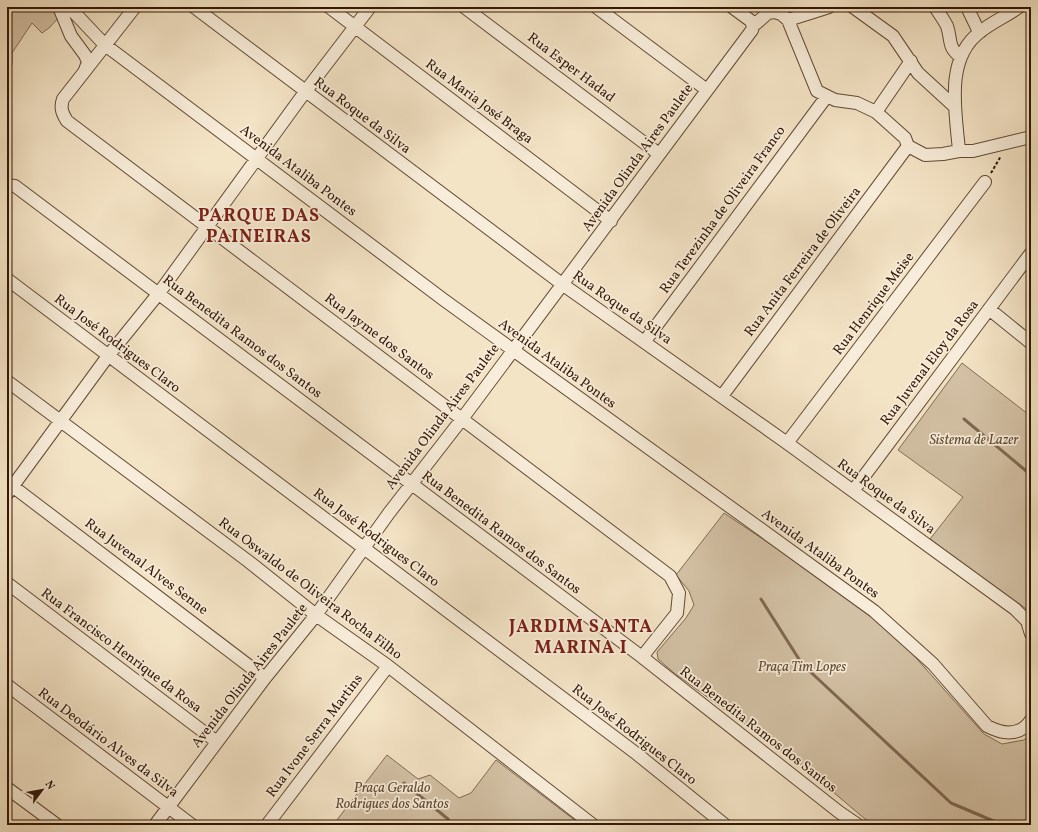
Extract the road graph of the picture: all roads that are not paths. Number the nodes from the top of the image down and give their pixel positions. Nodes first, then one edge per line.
1 (58, 7) edge
2 (69, 7) edge
3 (135, 7) edge
4 (194, 7) edge
5 (329, 7) edge
6 (370, 7) edge
7 (464, 7) edge
8 (596, 7) edge
9 (732, 7) edge
10 (829, 7) edge
11 (854, 7) edge
12 (935, 7) edge
13 (967, 7) edge
14 (1019, 7) edge
15 (768, 13) junction
16 (785, 14) edge
17 (742, 15) junction
18 (753, 26) junction
19 (356, 28) junction
20 (979, 32) junction
21 (105, 45) junction
22 (961, 57) junction
23 (911, 61) junction
24 (84, 70) junction
25 (707, 90) junction
26 (305, 92) junction
27 (827, 96) junction
28 (954, 106) junction
29 (876, 112) junction
30 (1031, 137) edge
31 (908, 146) junction
32 (958, 151) junction
33 (659, 154) junction
34 (257, 159) junction
35 (985, 182) road end
36 (7, 184) edge
37 (611, 221) junction
38 (206, 225) junction
39 (1031, 253) edge
40 (7, 279) edge
41 (562, 284) junction
42 (159, 293) junction
43 (989, 309) junction
44 (645, 342) junction
45 (1031, 343) edge
46 (512, 351) junction
47 (108, 356) junction
48 (7, 381) edge
49 (722, 396) junction
50 (462, 419) junction
51 (60, 421) junction
52 (787, 443) junction
53 (411, 484) junction
54 (9, 487) edge
55 (853, 491) junction
56 (366, 548) junction
57 (7, 583) edge
58 (316, 615) junction
59 (1031, 634) edge
60 (642, 657) junction
61 (388, 666) junction
62 (265, 678) junction
63 (7, 685) edge
64 (1029, 723) edge
65 (217, 742) junction
66 (7, 788) edge
67 (168, 808) junction
68 (39, 819) edge
69 (723, 824) edge
70 (57, 825) edge
71 (155, 825) edge
72 (192, 825) edge
73 (267, 825) edge
74 (593, 825) edge
75 (858, 825) edge

1 - 24 street
2 - 21 street, Avenida Ataliba Pontes
3 - 21 street
4 - 26 street, Rua Roque da Silva
5 - 19 street, Rua Maria José Braga
6 - 19 street
7 - 33 street, Rua Esper Hadad
8 - 25 street
9 - 17 street
10 - 16 street
11 - 23 street
12 - 22 street
13 - 20 street
14 - 20 street
15 - 16 street
15 - 17 street
15 - 18 street, Avenida Olinda Aires Paulete
16 - 27 street
17 - 18 street
18 - 25 street, Avenida Olinda Aires Paulete
19 - 26 street
19 - 37 street, Rua Maria José Braga
20 - 22 street
21 - 24 street, Rua Jayme dos Santos
21 - 34 street, Avenida Ataliba Pontes
22 - 28 street
23 - 28 street
23 - 29 street
24 - 38 street, Rua Jayme dos Santos
25 - 33 street, Avenida Olinda Aires Paulete
26 - 34 street
26 - 41 street, Rua Roque da Silva
27 - 29 street
27 - 44 street, Rua Terezinha de Oliveira Franco
28 - 32 street
29 - 31 street
30 - 32 street
31 - 32 street
31 - 49 street, Rua Anita Ferreira de Oliveira
33 - 37 street, Avenida Olinda Aires Paulete
34 - 38 street
34 - 46 street, Avenida Ataliba Pontes
35 - 52 street, Rua Henrique Meise
36 - 42 street, Rua Benedita Ramos dos Santos
37 - 41 street, Avenida Olinda Aires Paulete
38 - 42 street
38 - 50 street, Rua Jayme dos Santos
39 - 43 street, Rua Juvenal Eloy da Rosa
40 - 47 street, Rua José Rodrigues Claro
41 - 44 street, Rua Roque da Silva
41 - 46 street, Avenida Olinda Aires Paulete
42 - 47 street
42 - 53 street, Rua Benedita Ramos dos Santos
43 - 45 street
43 - 55 street, Rua Juvenal Eloy da Rosa
44 - 49 street, Rua Roque da Silva
46 - 50 street, Avenida Olinda Aires Paulete
46 - 64 street, Avenida Ataliba Pontes
47 - 51 street
47 - 56 street, Rua José Rodrigues Claro
48 - 51 street, Rua Oswaldo de Oliveira Rocha Filho
49 - 52 street, Rua Roque da Silva
50 - 53 street, Avenida Olinda Aires Paulete
50 - 60 street, Rua Jayme dos Santos
51 - 54 street
51 - 58 street, Rua Oswaldo de Oliveira Rocha Filho
52 - 55 street, Rua Roque da Silva
53 - 56 street, Avenida Olinda Aires Paulete
53 - 60 street, Rua Benedita Ramos dos Santos
54 - 62 street, Rua Juvenal Alves Senne
55 - 59 street, Rua Roque da Silva
56 - 58 street, Avenida Olinda Aires Paulete
56 - 69 street, Rua José Rodrigues Claro
57 - 65 street, Rua Francisco Henrique da Rosa
58 - 61 street, Rua Oswaldo de Oliveira Rocha Filho
58 - 62 street, Avenida Olinda Aires Paulete
60 - 75 street, Rua Benedita Ramos dos Santos
61 - 73 street, Rua Ivone Serra Martins
61 - 74 street, Rua Oswaldo de Oliveira Rocha Filho
62 - 65 street, Avenida Olinda Aires Paulete
63 - 67 street, Rua Deodário Alves da Silva
65 - 67 street, Avenida Olinda Aires Paulete
66 - 68 street
67 - 71 street, Avenida Olinda Aires Paulete
67 - 72 street, Rua Deodário Alves da Silva
68 - 70 street

